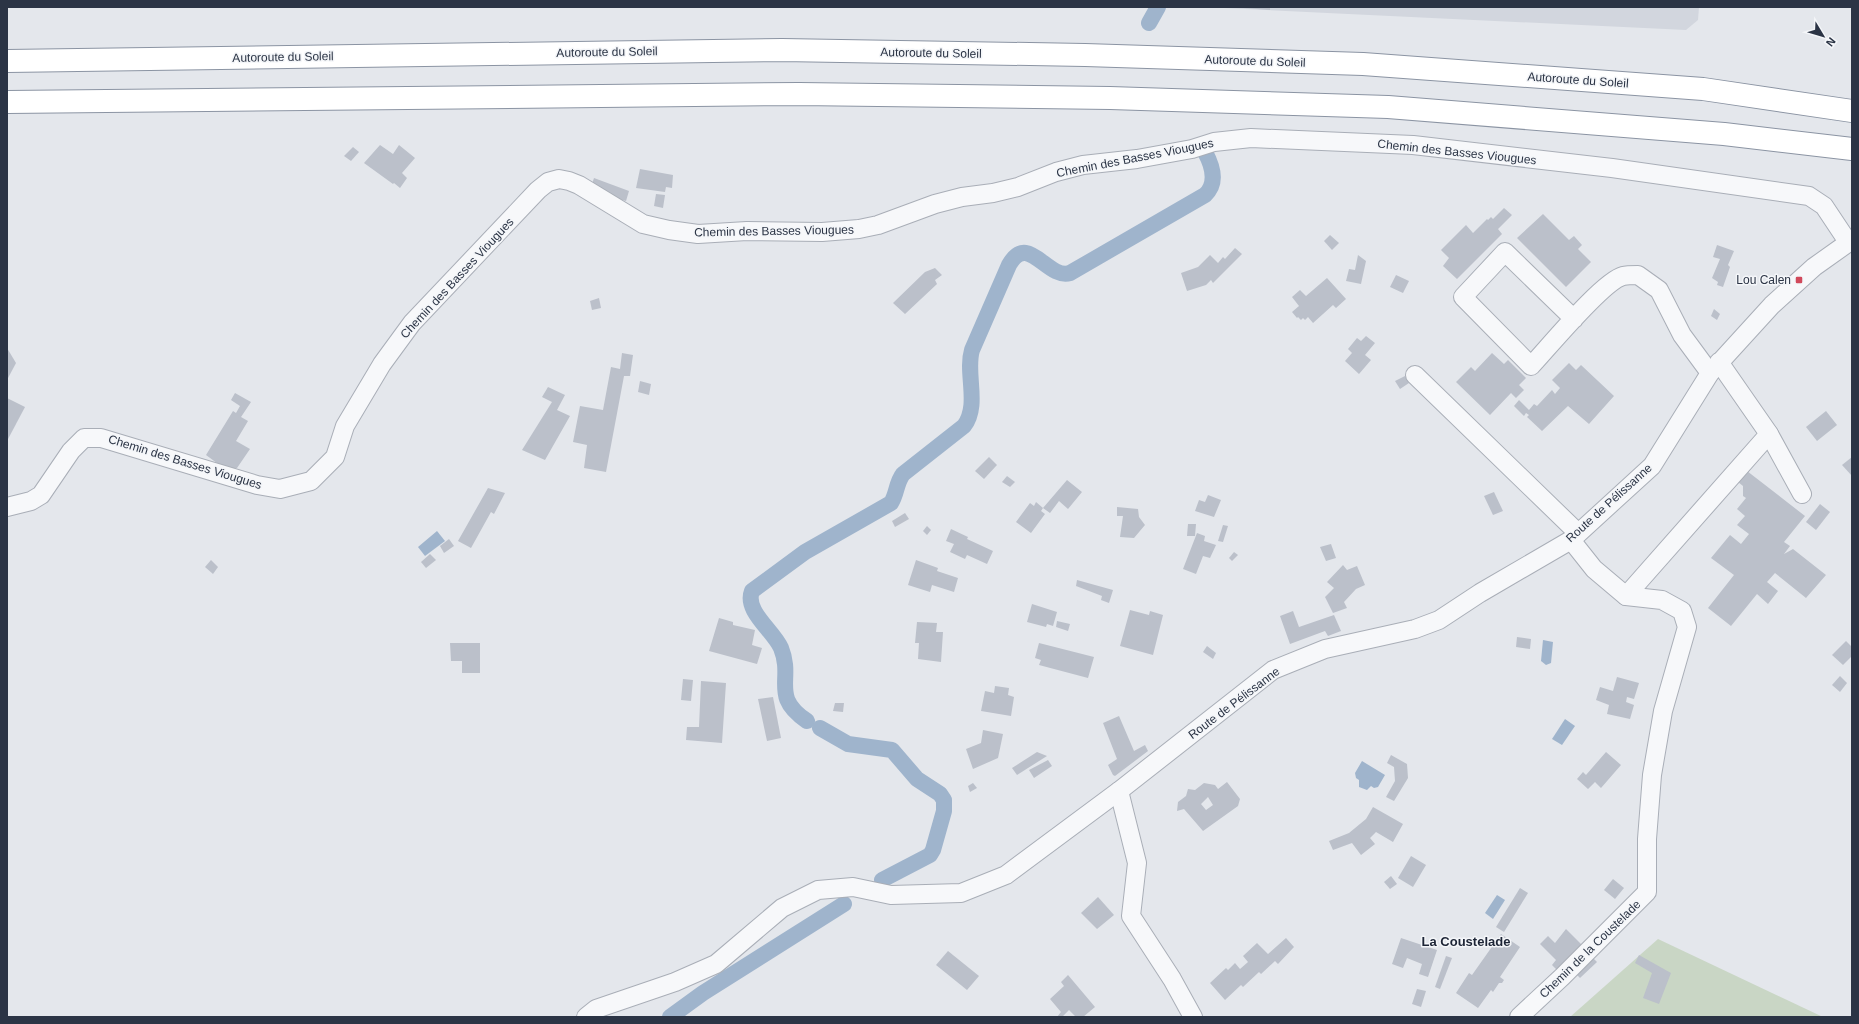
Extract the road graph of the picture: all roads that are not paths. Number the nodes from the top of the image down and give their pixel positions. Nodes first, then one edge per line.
1 (7, 61) edge
2 (7, 102) edge
3 (1852, 110) edge
4 (1852, 149) edge
5 (1851, 240) edge
6 (1574, 319) junction
7 (1714, 368) junction
8 (1414, 375) dead end
9 (1769, 434) junction
10 (1802, 494) dead end
11 (7, 507) edge
12 (1575, 537) junction
13 (1626, 596) junction
14 (1119, 791) junction
15 (586, 1017) edge
16 (1193, 1017) edge
17 (1519, 1017) edge

1 - 3 highway, Autoroute du Soleil
2 - 4 highway
5 - 7 street, Route de Pélissanne
5 - 11 street, Chemin des Basses Viougues
6 - 6 street
6 - 7 street
7 - 9 street
7 - 12 street, Route de Pélissanne
8 - 12 street
9 - 10 street
9 - 13 street
12 - 13 street
12 - 14 street, Route de Pélissanne
13 - 17 street, Chemin de la Coustelade
14 - 15 street, Route de Pélissanne
14 - 16 street

